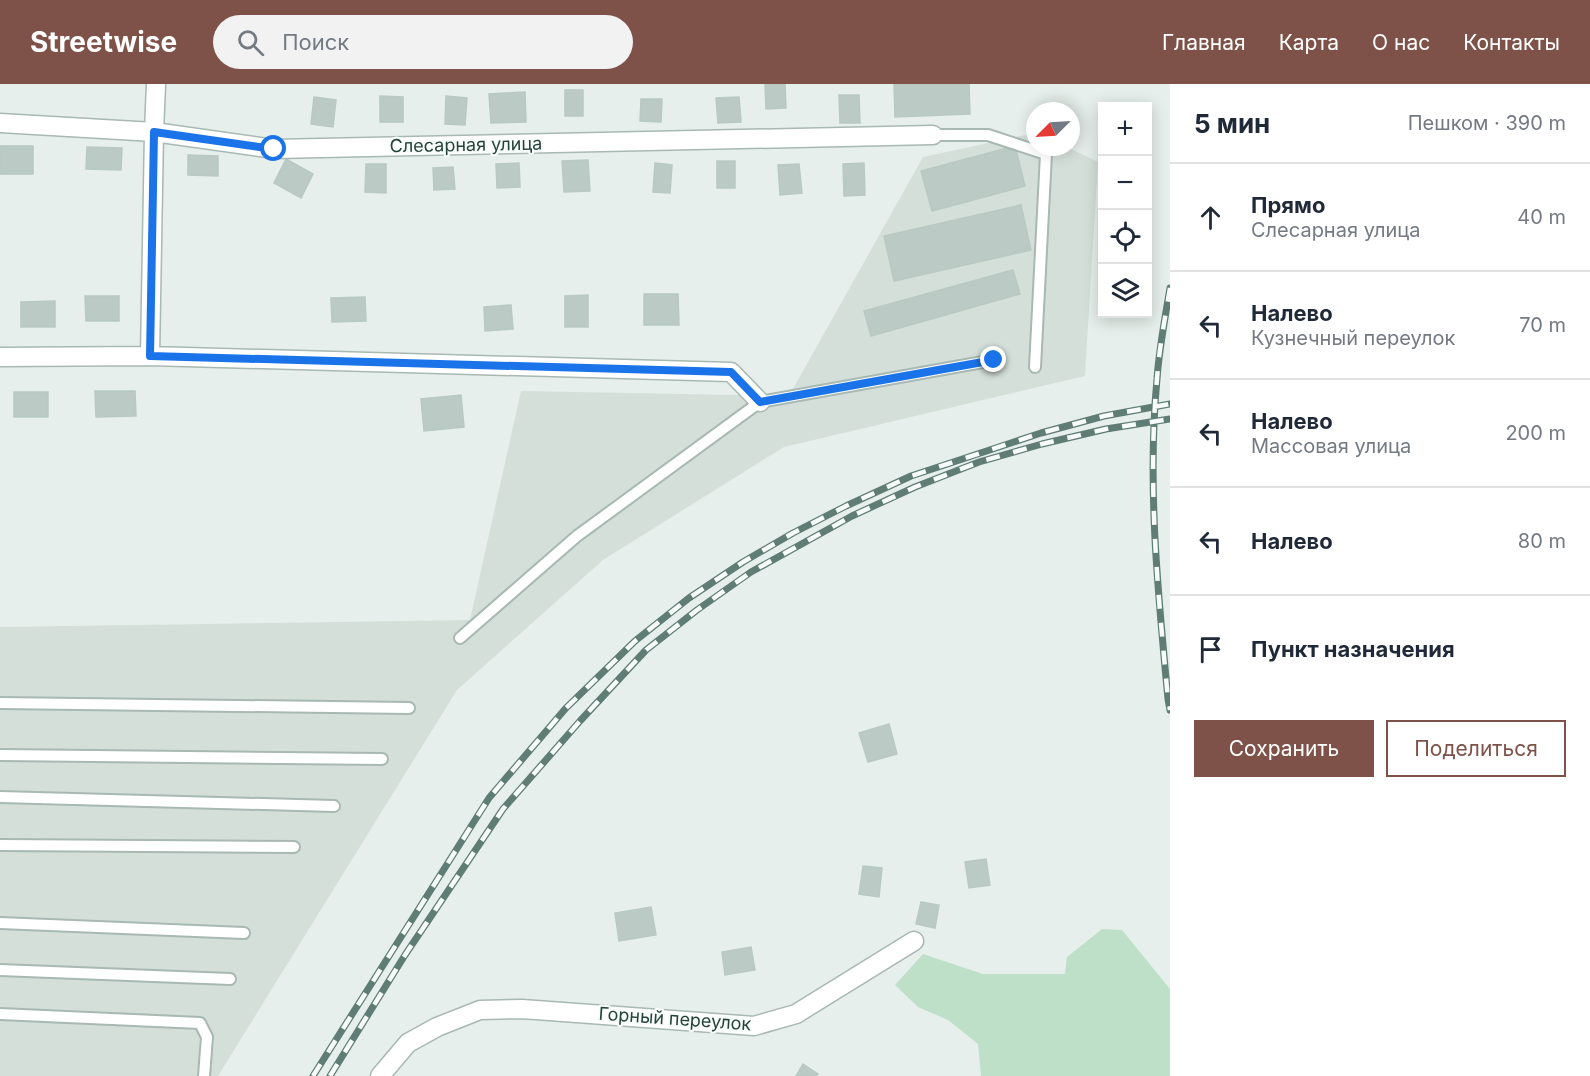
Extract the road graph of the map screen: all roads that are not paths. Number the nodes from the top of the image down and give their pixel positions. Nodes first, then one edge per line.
1 (156, 84) edge
2 (0, 123) edge
3 (154, 132) junction
4 (933, 135) joint
5 (150, 356) junction
6 (0, 357) edge
7 (994, 360) dead end
8 (1035, 367) dead end
9 (760, 402) junction
10 (460, 638) dead end
11 (0, 704) edge
12 (409, 708) dead end
13 (0, 755) edge
14 (382, 759) dead end
15 (0, 797) edge
16 (334, 806) dead end
17 (0, 845) edge
18 (294, 847) dead end
19 (0, 923) edge
20 (244, 933) dead end
21 (914, 940) dead end
22 (0, 970) edge
23 (230, 979) dead end
24 (0, 1014) edge
25 (204, 1076) edge
26 (380, 1076) edge

1 - 3 street
2 - 3 street, Слесарная улица
3 - 4 street, Слесарная улица
3 - 5 street
4 - 8 lane
5 - 6 street
5 - 9 street
7 - 9 lane
9 - 10 lane
11 - 12 lane
13 - 14 lane
15 - 16 lane
17 - 18 lane
19 - 20 lane
21 - 26 street, Горный переулок
22 - 23 lane
24 - 25 lane

